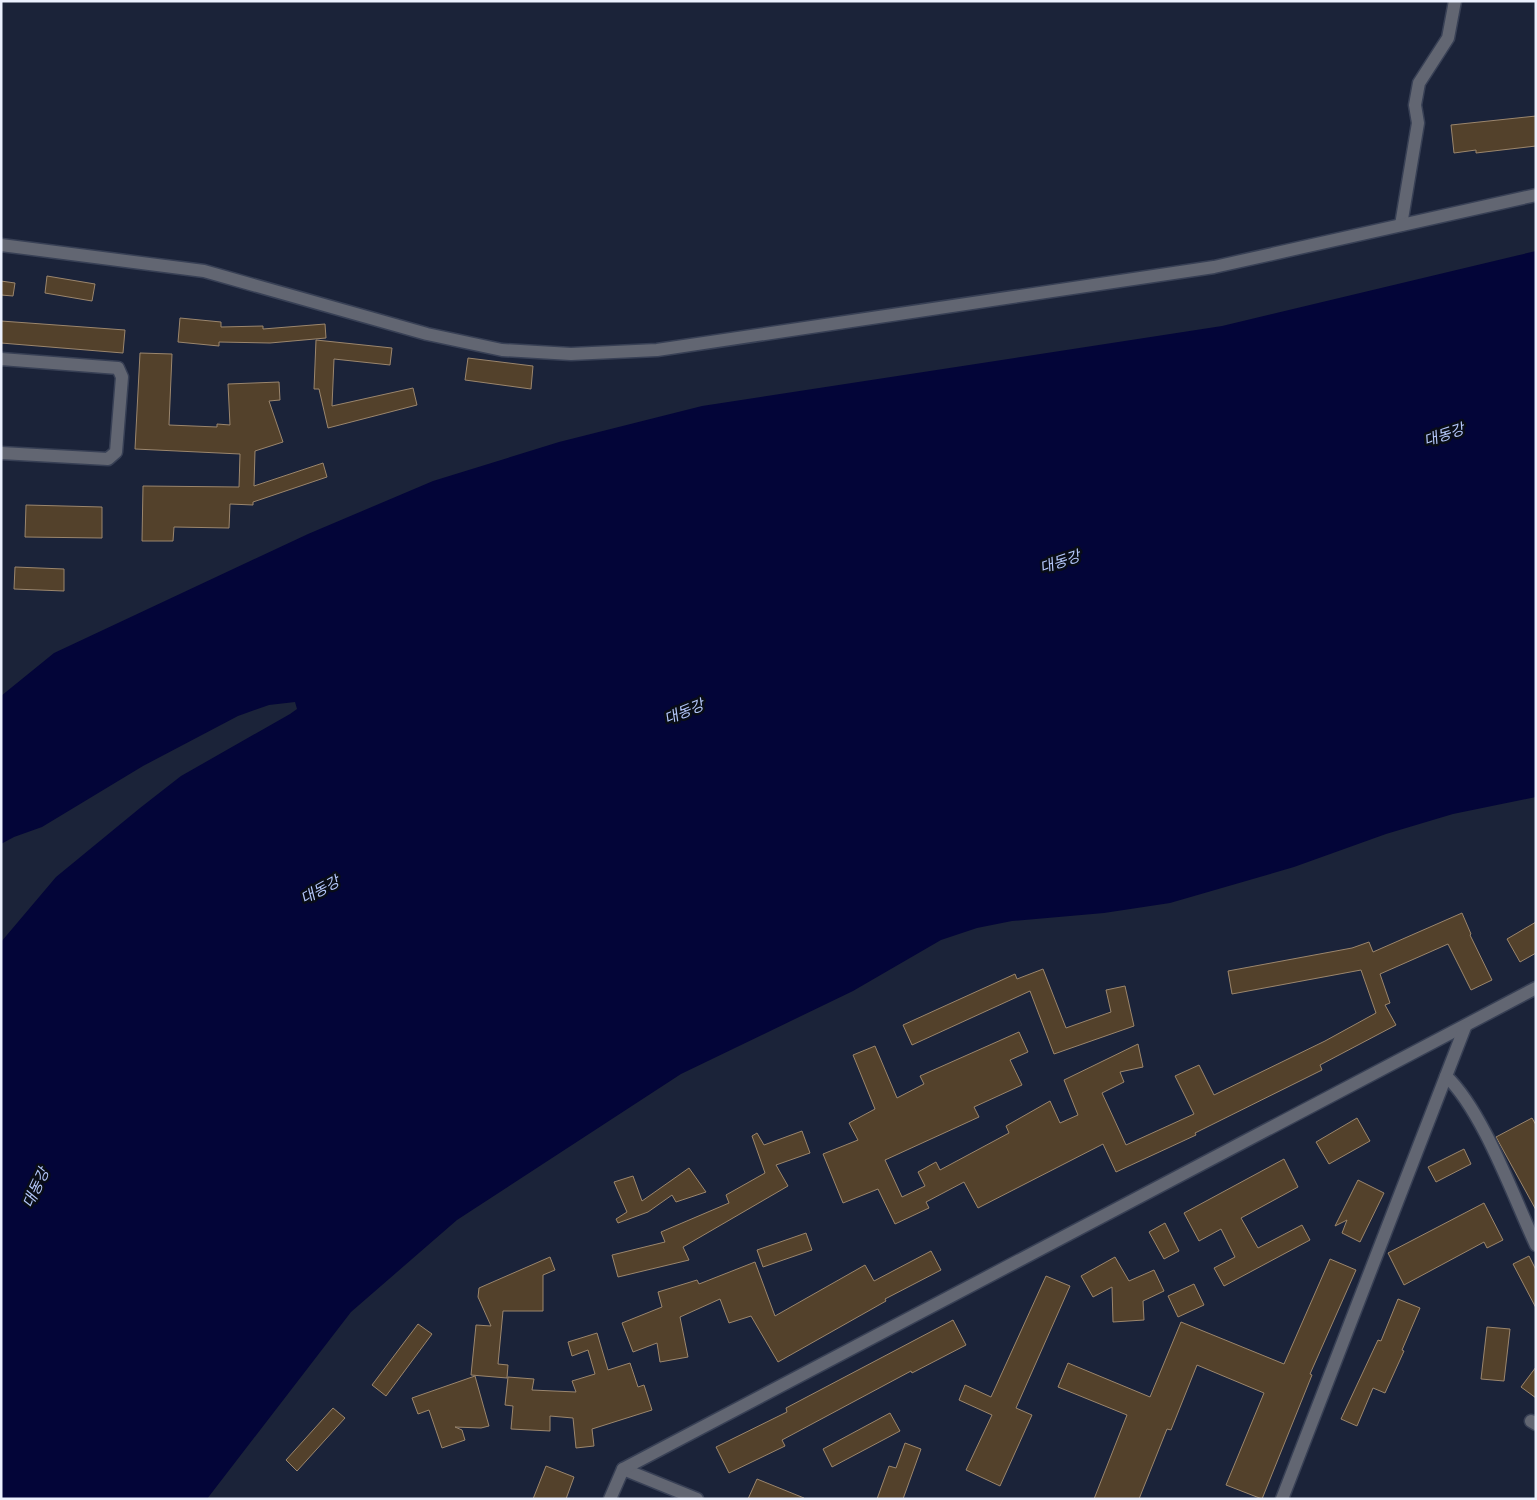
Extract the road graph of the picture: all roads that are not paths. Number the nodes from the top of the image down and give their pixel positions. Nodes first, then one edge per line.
1 (1455, 1) edge
2 (1536, 195) edge
3 (1401, 225) junction
4 (1, 246) edge
5 (1, 359) edge
6 (1, 453) edge
7 (1536, 988) edge
8 (1465, 1026) junction
9 (1446, 1076) junction
10 (1536, 1245) edge
11 (623, 1469) junction
12 (610, 1499) edge
13 (697, 1499) edge
14 (1282, 1499) edge

1 - 3 street
2 - 3 street
3 - 4 street
5 - 6 street
7 - 8 street
8 - 9 street
8 - 11 street
9 - 10 street
9 - 14 street
11 - 12 street
11 - 13 street

